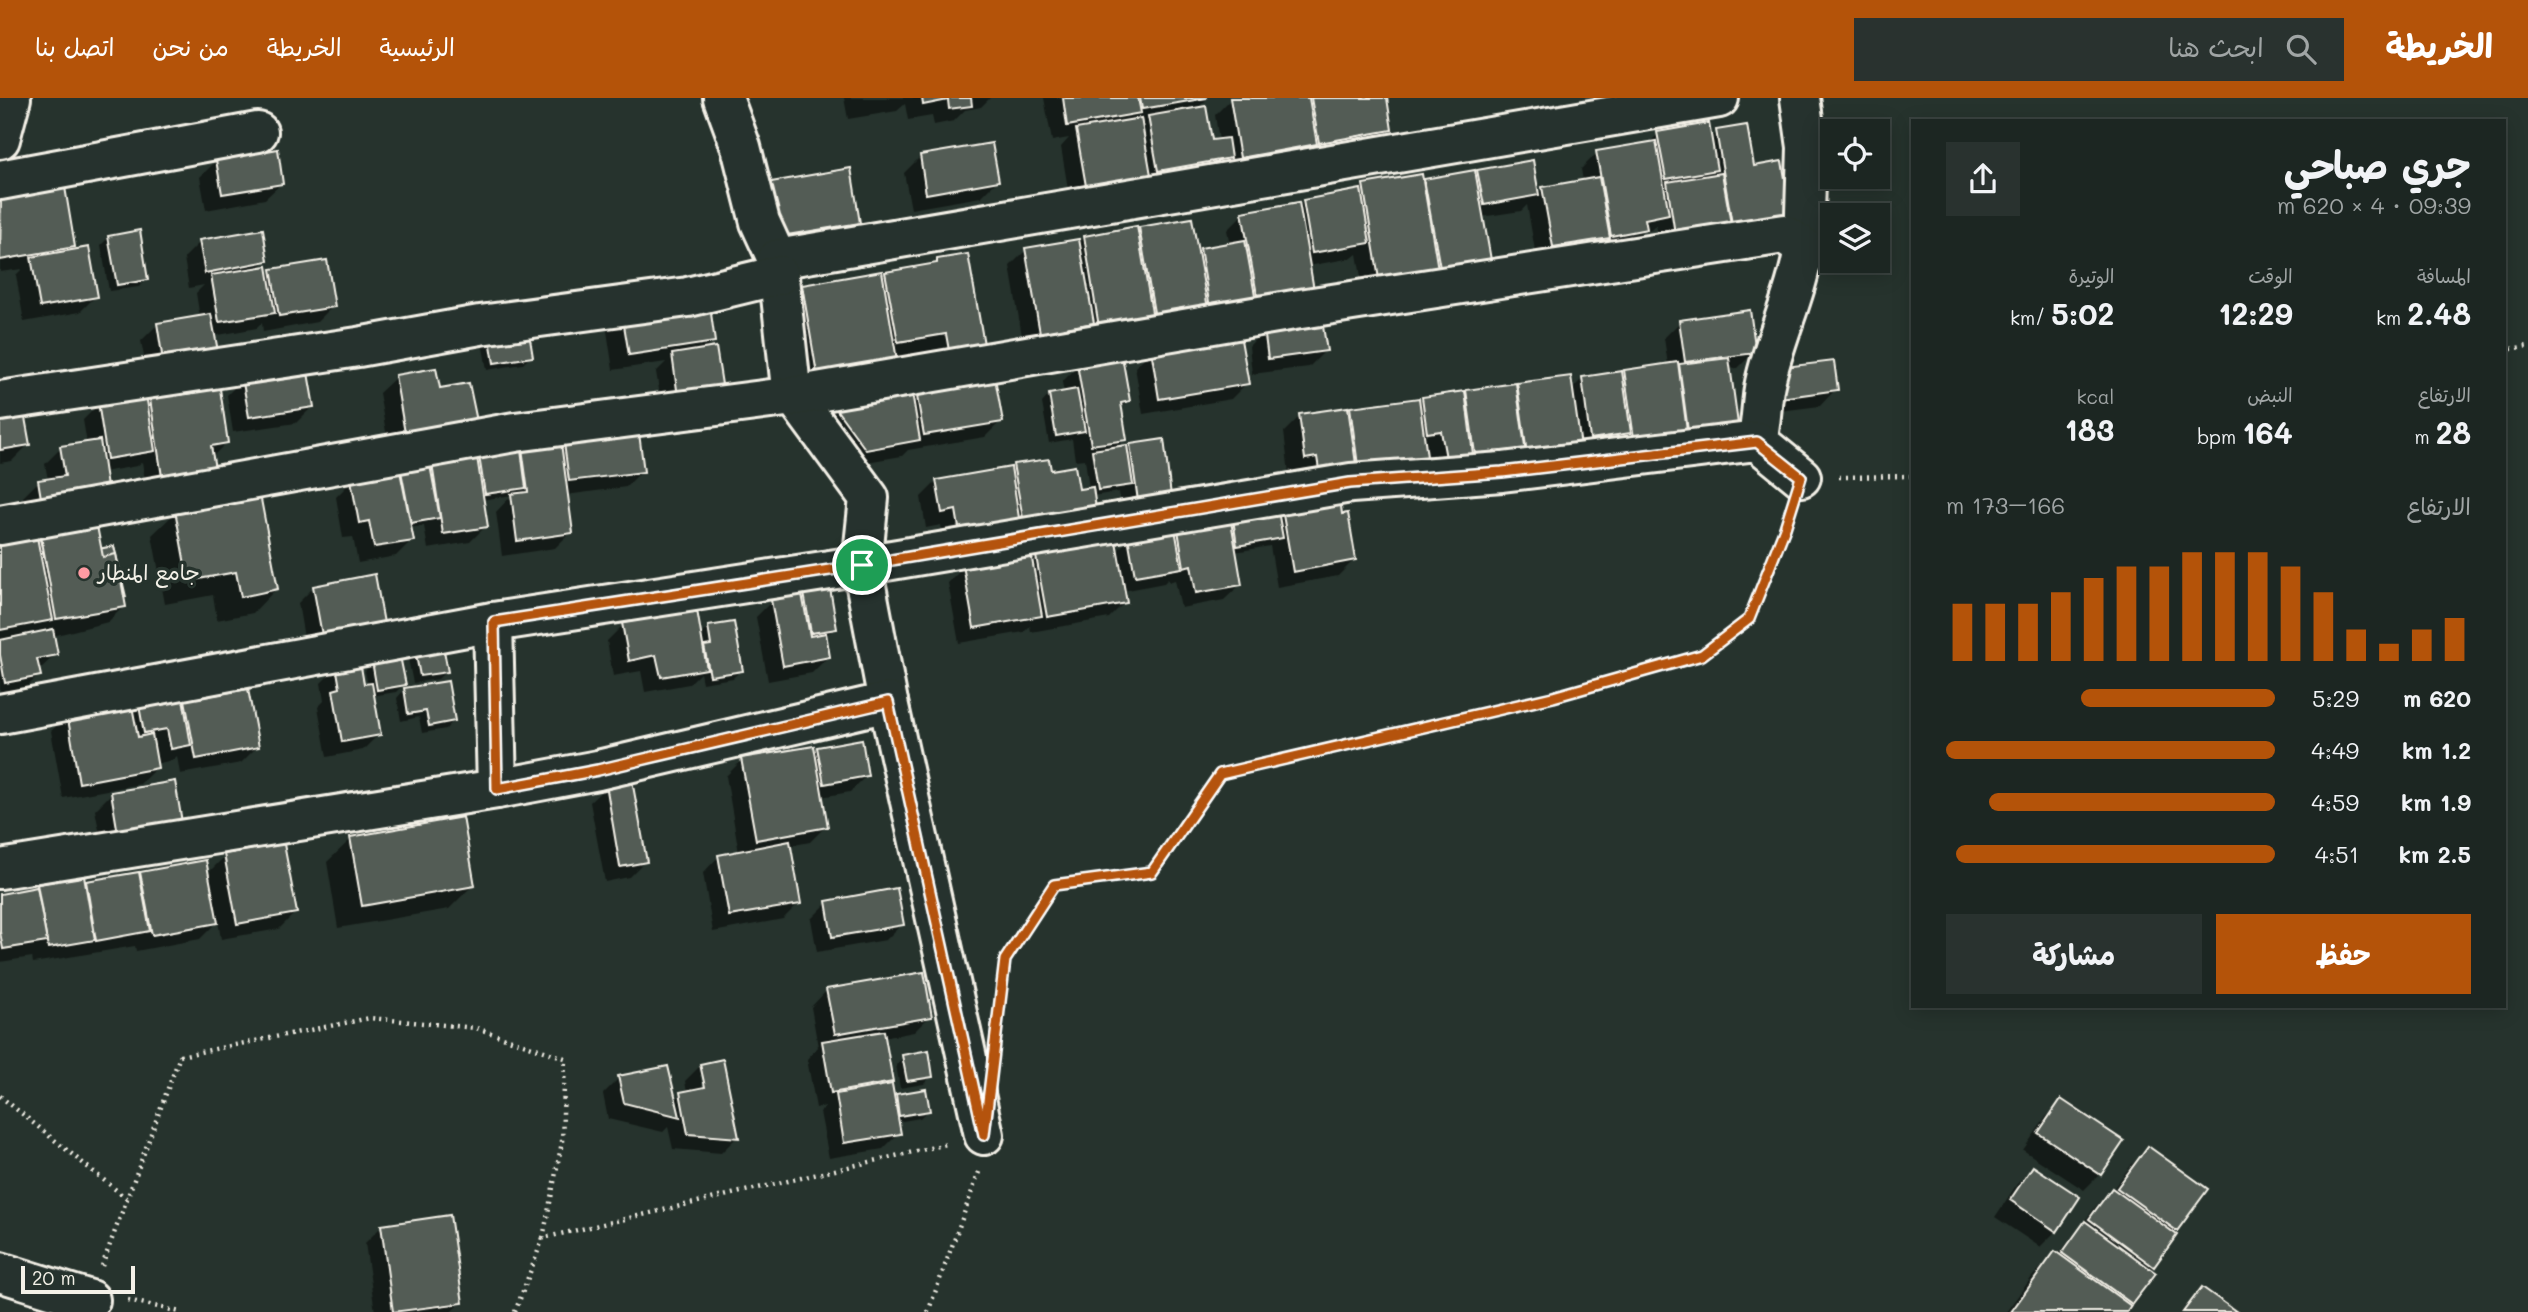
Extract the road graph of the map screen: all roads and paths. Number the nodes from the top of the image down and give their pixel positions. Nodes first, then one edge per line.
1 (11, 98) edge
2 (723, 98) edge
3 (1719, 98) edge
4 (1800, 98) edge
5 (258, 132) dead end
6 (0, 139) edge
7 (0, 180) edge
8 (1804, 247) junction
9 (778, 267) junction
10 (2528, 346) edge
11 (2506, 351) edge
12 (794, 396) junction
13 (0, 401) edge
14 (1757, 442) junction
15 (1911, 476) edge
16 (1801, 477) junction
17 (0, 525) edge
18 (862, 565) junction
19 (494, 622) junction
20 (888, 702) junction
21 (0, 714) edge
22 (497, 789) junction
23 (0, 869) edge
24 (999, 1014) dead end
25 (0, 1096) edge
26 (984, 1135) junction
27 (126, 1198) junction
28 (543, 1238) junction
29 (0, 1272) edge
30 (90, 1300) joint
31 (515, 1312) edge
32 (928, 1312) edge

1 - 6 street
2 - 9 street
3 - 9 street
4 - 8 street
5 - 7 street
8 - 12 street
8 - 14 street
9 - 12 street
9 - 13 street
10 - 11 path
12 - 17 street
12 - 18 street
14 - 16 street
14 - 18 street
15 - 16 path
16 - 24 path
18 - 19 street
18 - 20 street
19 - 21 street
19 - 22 street
20 - 22 street
20 - 26 street
22 - 23 street
25 - 27 path
26 - 28 path
26 - 32 path
27 - 28 path
27 - 30 path
28 - 31 path
29 - 30 street

